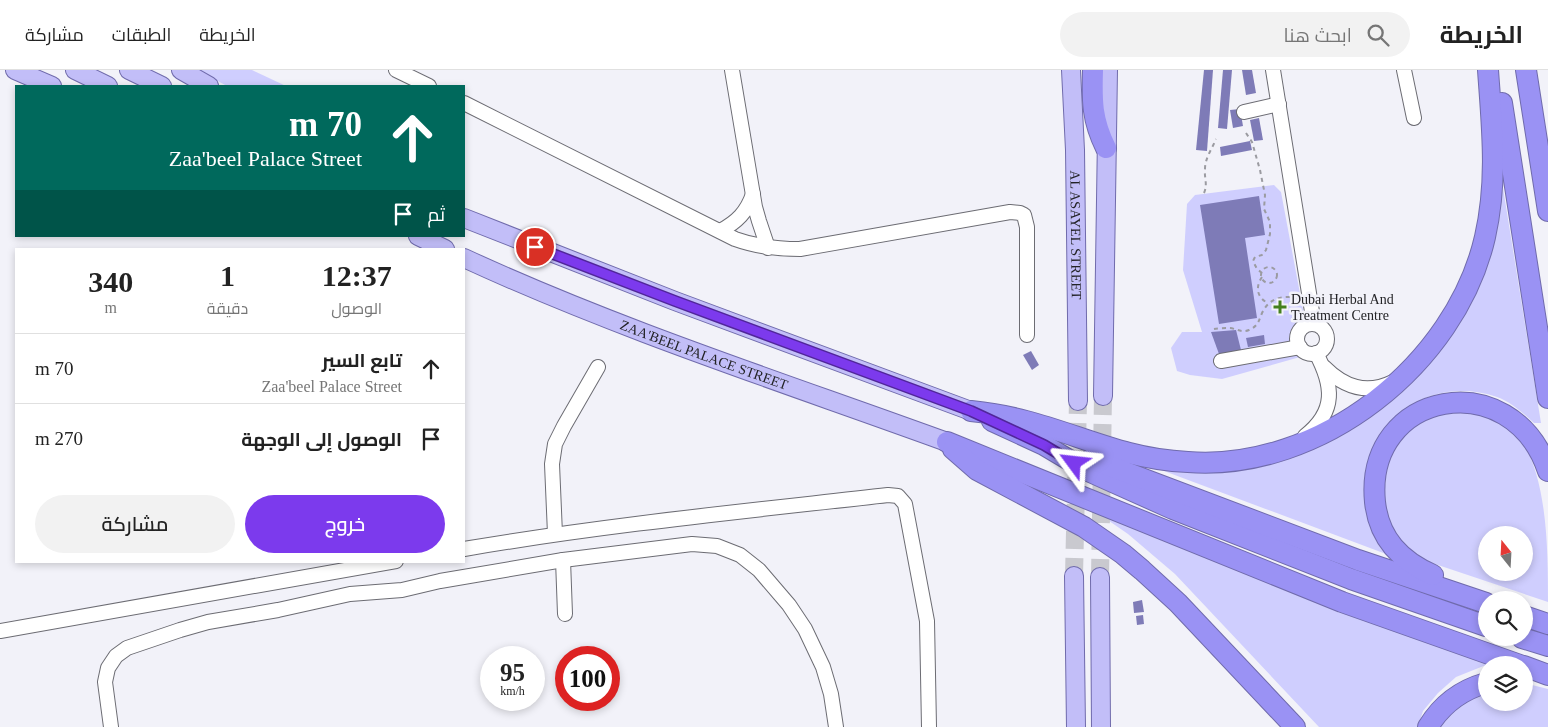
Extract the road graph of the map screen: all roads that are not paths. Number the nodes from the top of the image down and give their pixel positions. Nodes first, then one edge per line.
1 (15, 70) edge
2 (75, 70) edge
3 (129, 70) edge
4 (181, 70) edge
5 (396, 70) edge
6 (732, 70) edge
7 (1071, 70) edge
8 (1093, 70) edge
9 (1108, 70) edge
10 (1274, 70) edge
11 (1404, 70) edge
12 (1488, 70) edge
13 (1494, 70) edge
14 (1526, 70) edge
15 (50, 85) edge
16 (106, 85) edge
17 (160, 85) edge
18 (207, 85) edge
19 (427, 85) edge
20 (465, 104) edge
21 (1279, 104) junction
22 (1244, 112) dead end
23 (1414, 118) dead end
24 (1106, 148) junction
25 (753, 193) junction
26 (1548, 211) edge
27 (465, 218) edge
28 (720, 231) junction
29 (420, 237) edge
30 (442, 248) edge
31 (768, 248) junction
32 (465, 258) edge
33 (1314, 324) junction
34 (1027, 334) dead end
35 (1300, 347) junction
36 (1319, 359) junction
37 (1221, 361) dead end
38 (598, 367) dead end
39 (1403, 377) junction
40 (1102, 396) tunnel mouth
41 (1548, 398) edge
42 (1078, 401) tunnel mouth
43 (971, 411) junction
44 (947, 442) junction
45 (1283, 449) junction
46 (1548, 471) edge
47 (555, 534) junction
48 (465, 549) edge
49 (563, 560) junction
50 (385, 563) edge
51 (1355, 570) junction
52 (1074, 576) tunnel mouth
53 (1100, 577) tunnel mouth
54 (1478, 599) edge
55 (1478, 601) edge
56 (565, 614) dead end
57 (1533, 619) edge
58 (1478, 623) edge
59 (1548, 624) edge
60 (0, 631) edge
61 (1533, 641) edge
62 (1548, 646) edge
63 (1495, 656) edge
64 (1533, 669) edge
65 (1548, 675) edge
66 (1533, 682) edge
67 (1548, 685) edge
68 (1478, 686) edge
69 (111, 727) edge
70 (836, 727) edge
71 (929, 727) edge
72 (1076, 727) edge
73 (1100, 727) edge
74 (1295, 727) edge
75 (1428, 727) edge

1 - 15 main road
2 - 16 main road
3 - 17 main road
4 - 18 main road
5 - 19 street
6 - 25 street
7 - 42 main road, AL ASAYEL STREET
8 - 24 highway
9 - 24 main road, AL ASAYEL STREET
10 - 21 street
11 - 23 street
12 - 39 highway
13 - 41 highway
14 - 26 highway
20 - 28 street
21 - 22 street
21 - 33 street
24 - 40 main road, AL ASAYEL STREET
25 - 28 street
25 - 31 street
27 - 43 main road
28 - 31 street
29 - 30 main road
31 - 34 street
32 - 44 main road, ZAA'BEEL PALACE STREET
33 - 35 street
33 - 36 street
35 - 36 street
35 - 37 street
36 - 39 street
36 - 45 street
38 - 47 street
39 - 45 highway
43 - 45 highway
43 - 51 highway
44 - 63 highway
44 - 74 highway
46 - 54 highway
47 - 48 street
47 - 71 street
49 - 56 street
49 - 69 street
49 - 70 street
50 - 60 street
51 - 55 highway
51 - 58 highway
52 - 72 main road
53 - 73 main road
57 - 59 highway
61 - 62 highway
64 - 65 highway
66 - 67 highway
68 - 75 highway

